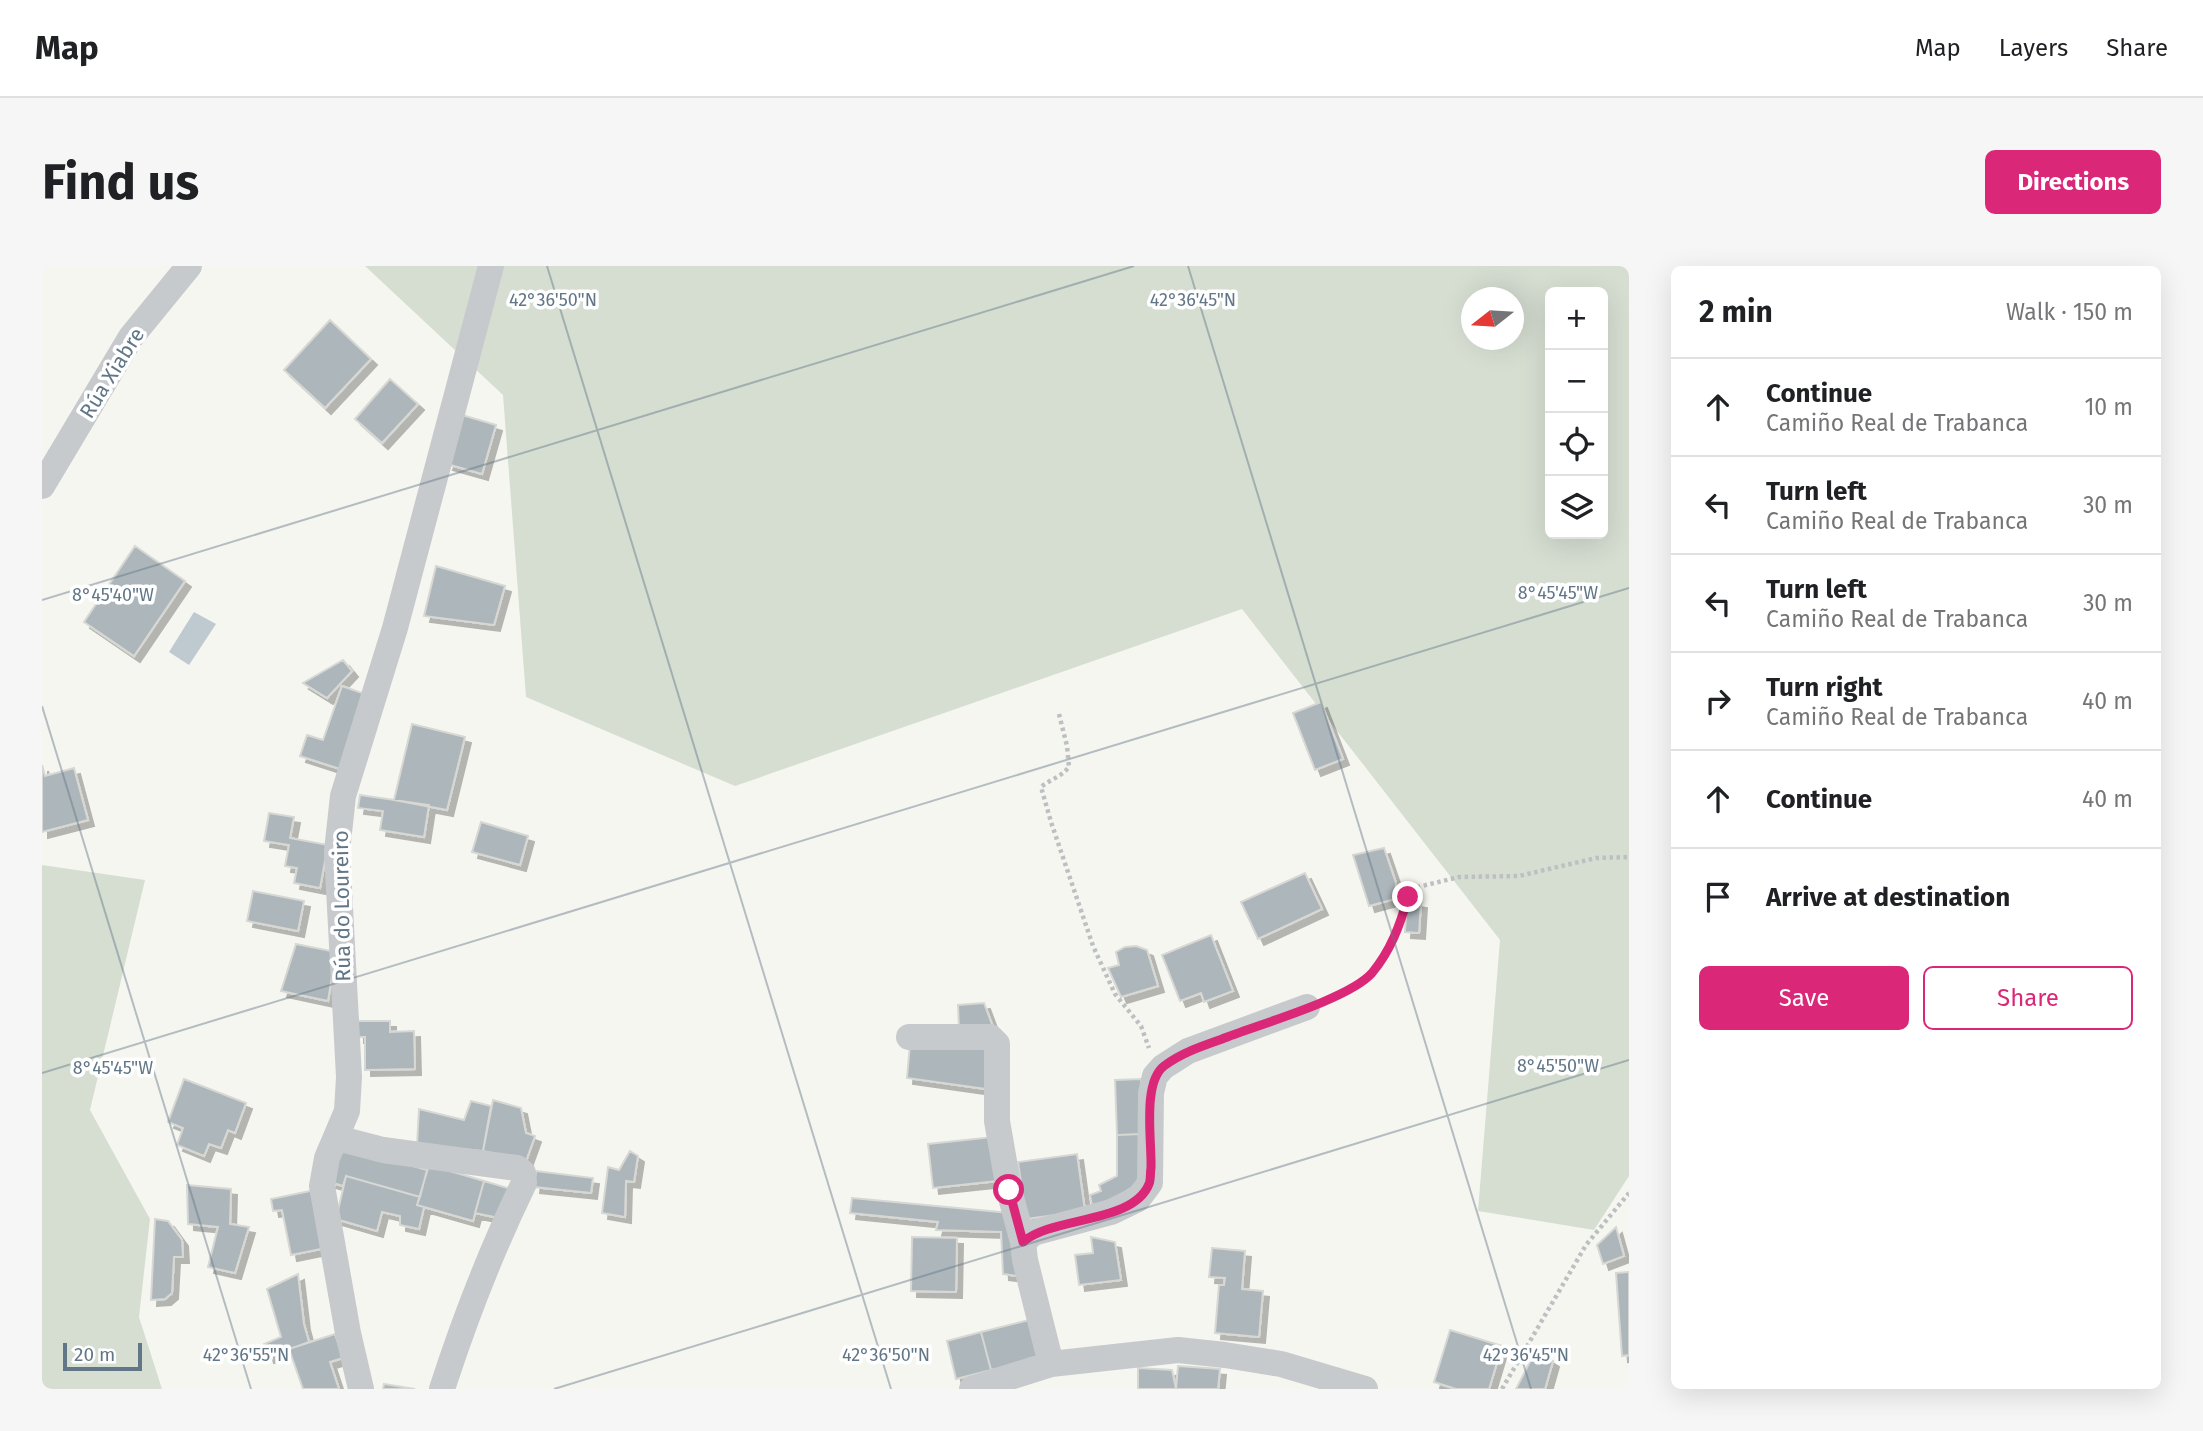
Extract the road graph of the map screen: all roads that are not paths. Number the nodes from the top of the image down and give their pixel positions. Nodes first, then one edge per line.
1 (189, 266) edge
2 (491, 266) edge
3 (42, 486) edge
4 (1307, 1007) road end
5 (909, 1037) dead end
6 (337, 1138) junction
7 (1023, 1242) junction
8 (1051, 1364) junction
9 (361, 1389) edge
10 (442, 1389) edge
11 (972, 1389) edge
12 (1365, 1389) edge

1 - 3 street, Rúa Xiabre
2 - 6 street, Rúa do Loureiro
4 - 7 street
5 - 7 street
6 - 9 street, Rúa do Loureiro
6 - 10 street
7 - 8 street
8 - 11 street
8 - 12 street

